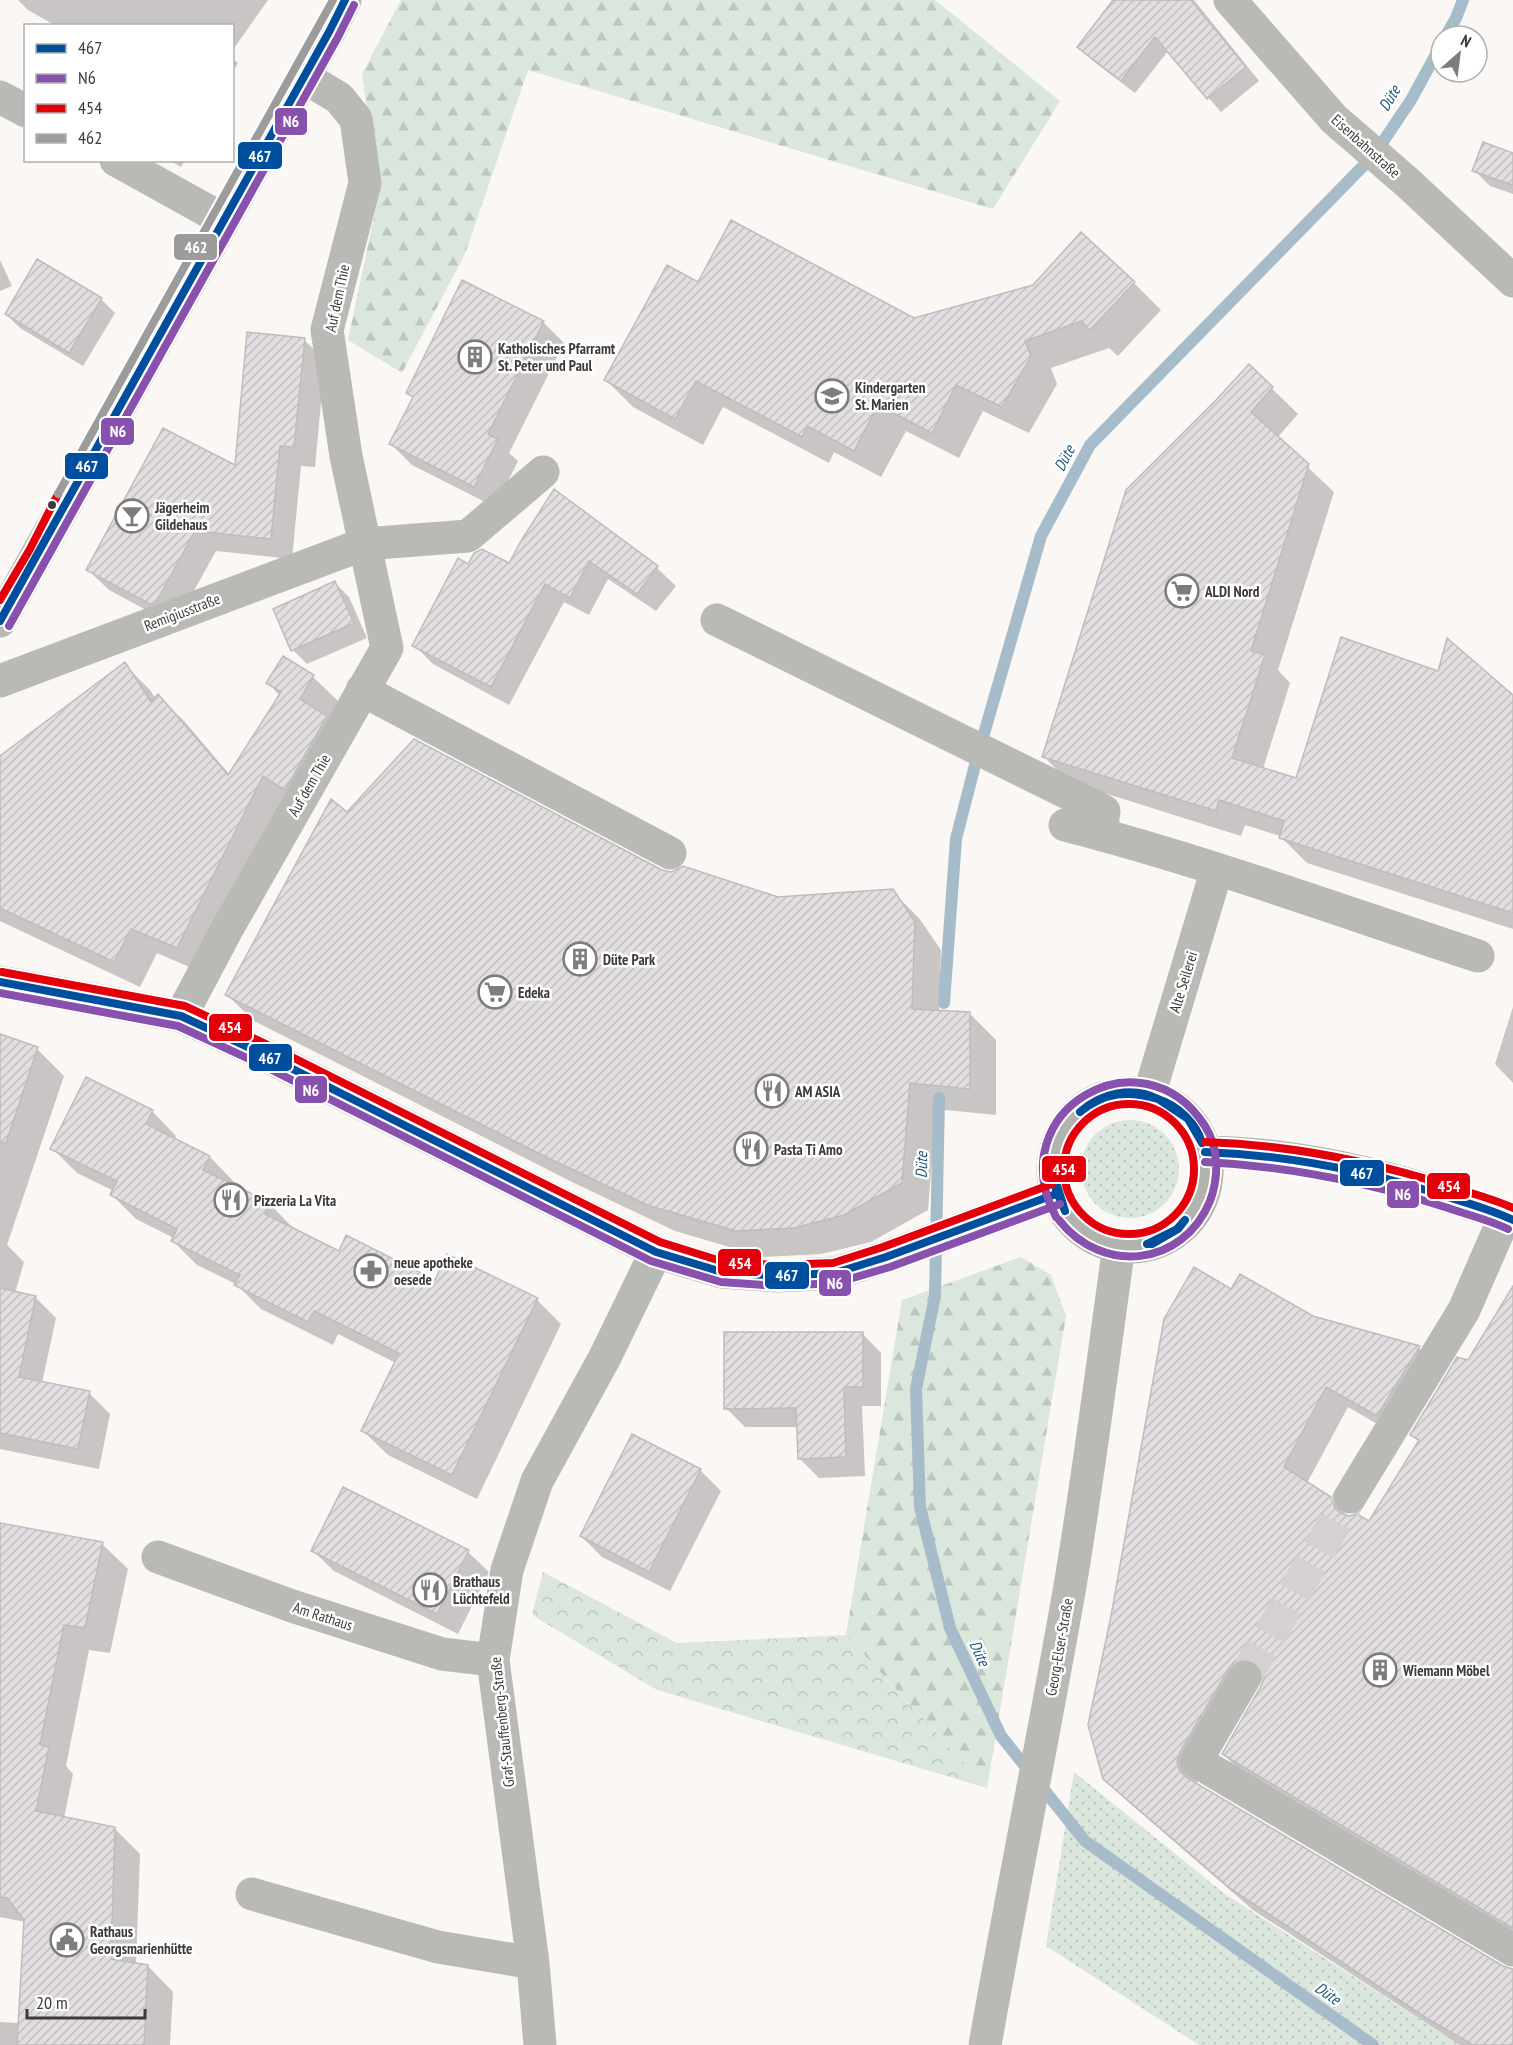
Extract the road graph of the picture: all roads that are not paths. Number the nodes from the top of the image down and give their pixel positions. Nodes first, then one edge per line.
1 (345, 0) edge
2 (1230, 0) edge
3 (304, 77) junction
4 (0, 97) edge
5 (24, 110) edge
6 (120, 162) edge
7 (224, 220) junction
8 (1513, 281) edge
9 (543, 472) dead end
10 (364, 544) junction
11 (717, 620) dead end
12 (0, 621) edge
13 (0, 681) edge
14 (362, 690) junction
15 (1065, 825) dead end
16 (1101, 834) junction
17 (670, 853) dead end
18 (1217, 869) junction
19 (1478, 956) dead end
20 (0, 982) edge
21 (181, 1016) junction
22 (1149, 1095) junction
23 (1205, 1152) junction
24 (1056, 1194) junction
25 (1509, 1218) edge
26 (1119, 1246) junction
27 (656, 1252) junction
28 (1350, 1497) tunnel mouth
29 (158, 1557) dead end
30 (493, 1660) junction
31 (1245, 1677) tunnel mouth
32 (252, 1894) dead end
33 (1513, 1950) edge
34 (533, 1963) junction
35 (540, 2045) edge
36 (985, 2045) edge

1 - 3 street
2 - 8 street, Eisenbahnstraße
3 - 7 street
3 - 10 street, Auf dem Thie
4 - 5 street
6 - 7 street
7 - 12 street
9 - 10 street
10 - 13 street, Remigiusstraße
10 - 14 street, Auf dem Thie
11 - 16 street
14 - 17 street
14 - 21 street, Auf dem Thie
15 - 16 street
16 - 18 street
18 - 19 street
18 - 22 street, Alte Seilerei
20 - 21 main road
21 - 27 main road
22 - 23 main road
22 - 24 main road
23 - 25 main road
23 - 26 main road
24 - 26 main road
24 - 27 main road
25 - 28 street
26 - 36 street, Georg-Elser-Straße
27 - 30 street, Graf-Stauffenberg-Straße
29 - 30 street, Am Rathaus
30 - 34 street, Graf-Stauffenberg-Straße
31 - 33 street
32 - 34 street
34 - 35 street, Graf-Stauffenberg-Straße

